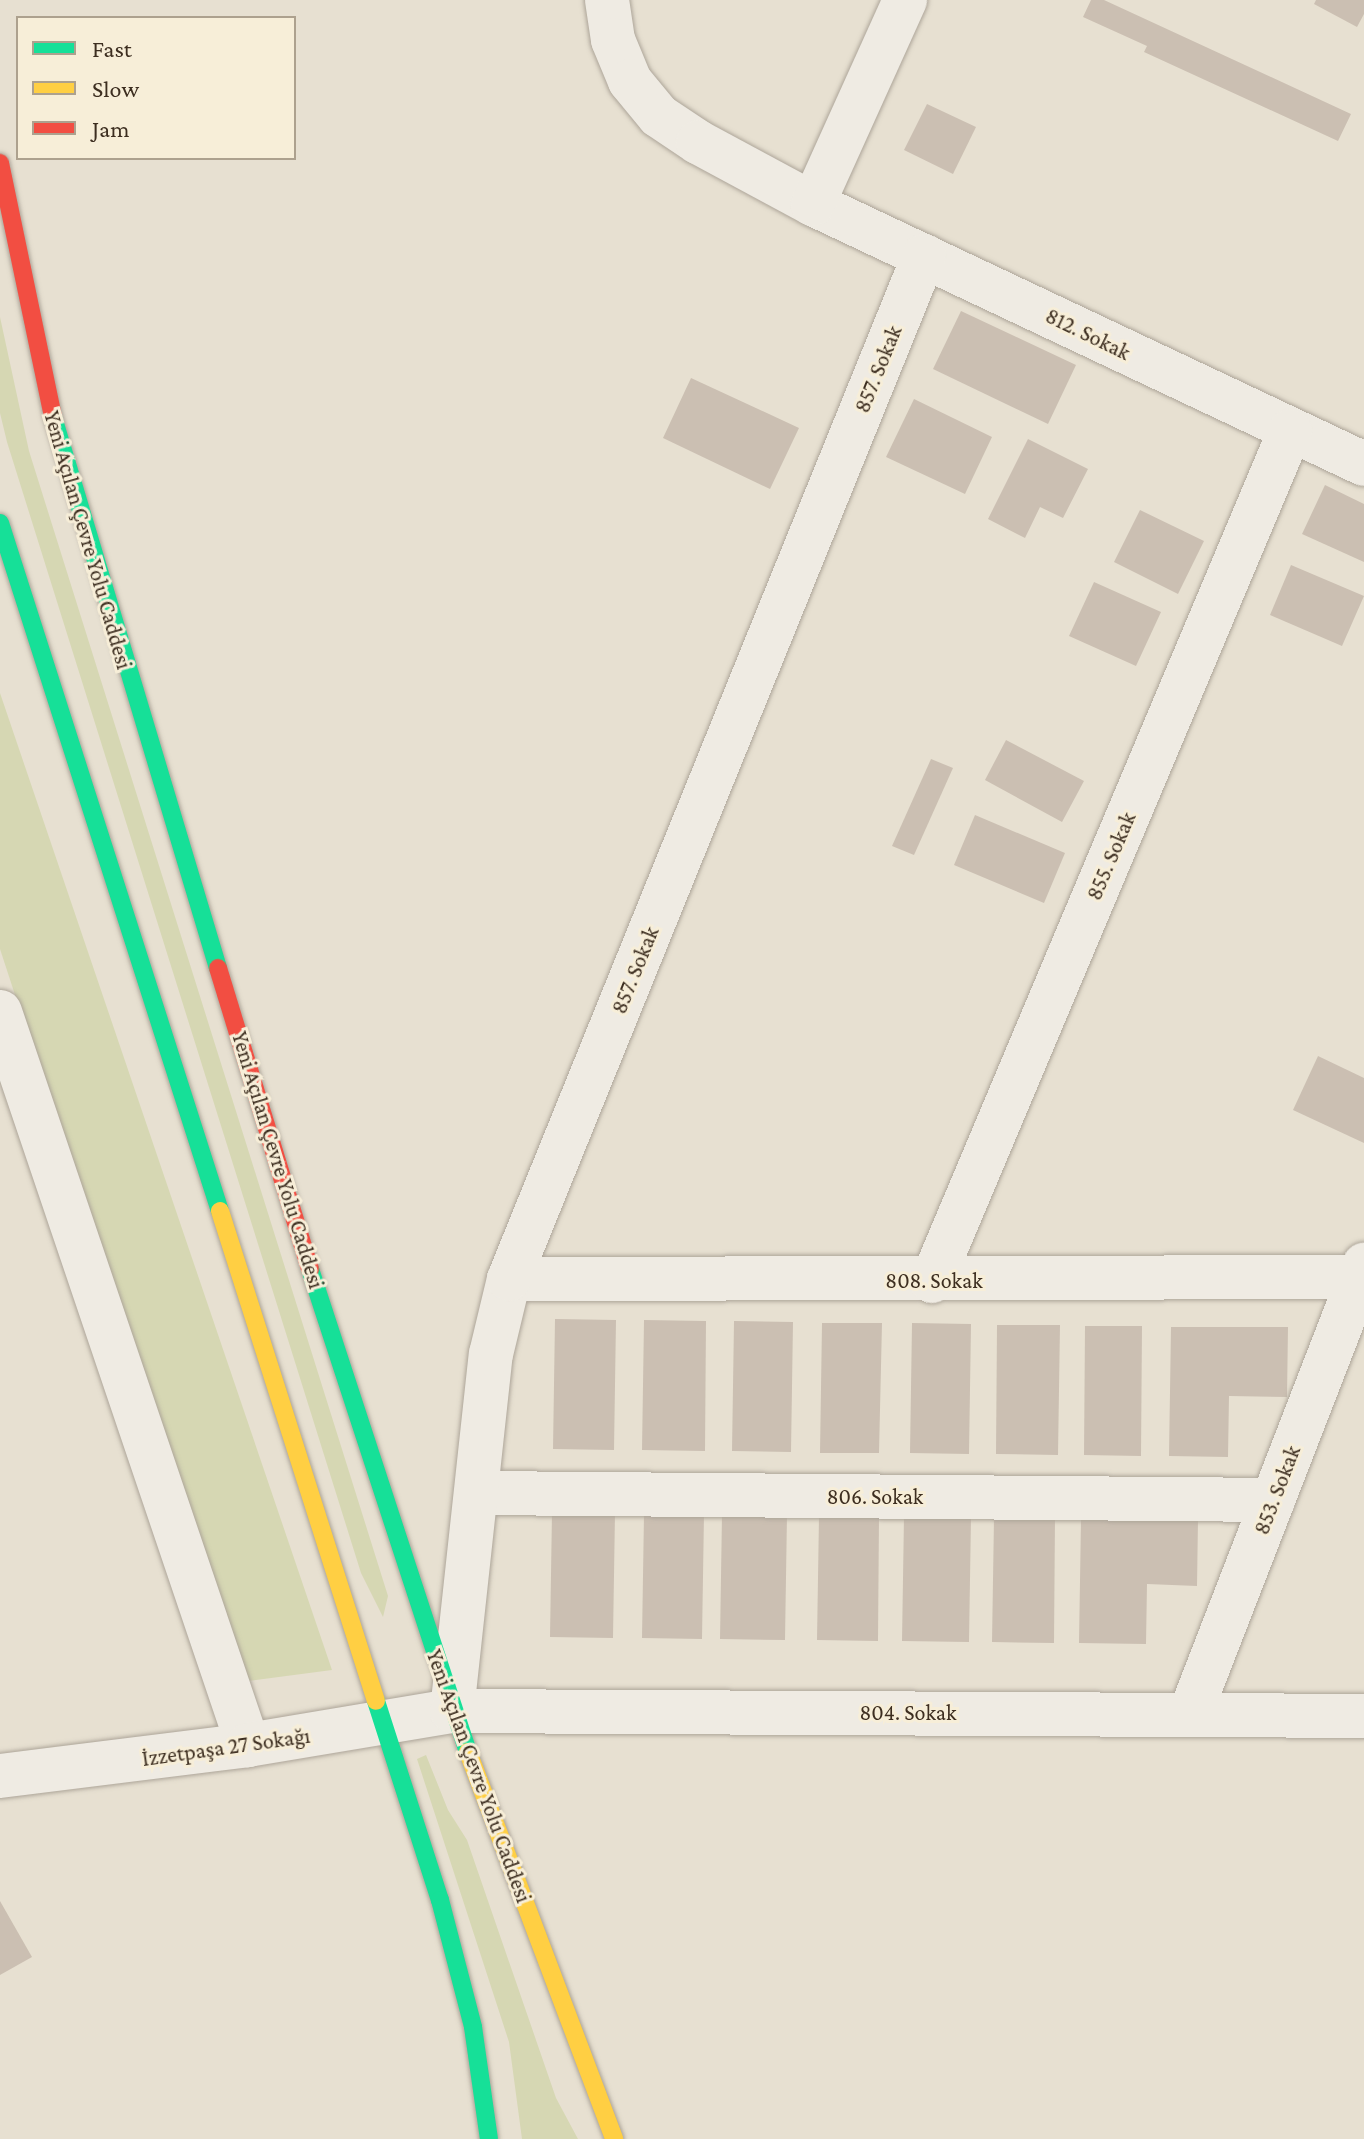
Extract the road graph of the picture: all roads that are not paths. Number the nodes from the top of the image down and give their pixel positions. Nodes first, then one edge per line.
1 (607, 0) edge
2 (905, 0) edge
3 (0, 163) edge
4 (813, 204) junction
5 (924, 256) junction
6 (1290, 431) junction
7 (1364, 464) edge
8 (0, 523) edge
9 (0, 1012) edge
10 (1361, 1271) edge
11 (509, 1279) junction
12 (932, 1281) junction
13 (478, 1493) junction
14 (1273, 1500) junction
15 (452, 1711) junction
16 (1190, 1714) junction
17 (1364, 1716) edge
18 (382, 1724) junction
19 (248, 1745) junction
20 (0, 1776) edge
21 (489, 2139) edge
22 (614, 2139) edge

1 - 4 street, 812. Sokak
2 - 4 street
3 - 15 main road, Yeni Açılan Çevre Yolu Caddesi
4 - 5 street, 812. Sokak
5 - 6 street, 812. Sokak
5 - 11 street, 857. Sokak
6 - 7 street, 812. Sokak
6 - 12 street, 855. Sokak
8 - 18 main road
9 - 19 street
10 - 12 street, 808. Sokak
10 - 14 street, 853. Sokak
11 - 12 street, 808. Sokak
11 - 13 street, 857. Sokak
13 - 14 street, 806. Sokak
13 - 15 street, 857. Sokak
14 - 16 street, 853. Sokak
15 - 16 street, 804. Sokak
15 - 18 street, İzzetpaşa 27 Sokağı
15 - 22 main road, Yeni Açılan Çevre Yolu Caddesi
16 - 17 street, 804. Sokak
18 - 19 street, İzzetpaşa 27 Sokağı
18 - 21 main road
19 - 20 street, İzzetpaşa 27 Sokağı

